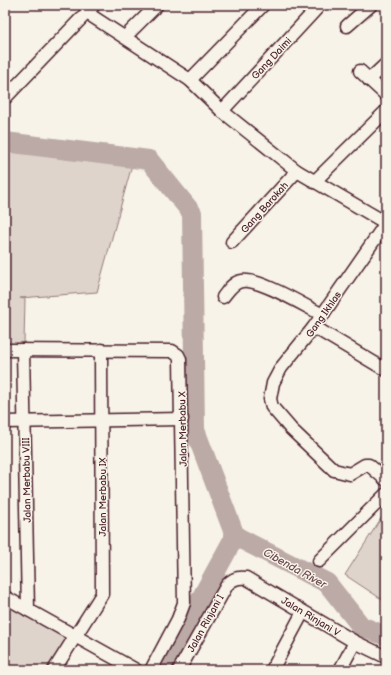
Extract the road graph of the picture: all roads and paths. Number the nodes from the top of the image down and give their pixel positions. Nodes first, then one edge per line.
1 (157, 5) edge
2 (263, 5) edge
3 (320, 5) edge
4 (371, 5) edge
5 (90, 9) edge
6 (347, 26) dead end
7 (125, 37) junction
8 (386, 64) edge
9 (360, 71) dead end
10 (190, 80) junction
11 (369, 80) junction
12 (386, 95) edge
13 (5, 98) edge
14 (222, 111) junction
15 (386, 111) edge
16 (297, 171) junction
17 (314, 182) junction
18 (386, 223) edge
19 (232, 242) dead end
20 (223, 297) dead end
21 (323, 315) junction
22 (314, 327) junction
23 (5, 350) edge
24 (23, 350) junction
25 (101, 350) junction
26 (386, 370) edge
27 (182, 419) junction
28 (102, 420) junction
29 (5, 422) edge
30 (24, 422) junction
31 (386, 480) edge
32 (386, 494) edge
33 (319, 561) dead end
34 (236, 579) joint
35 (5, 597) edge
36 (28, 610) junction
37 (303, 612) junction
38 (76, 636) junction
39 (355, 642) junction
40 (386, 657) edge
41 (54, 670) edge
42 (136, 670) edge
43 (151, 670) edge
44 (179, 670) edge
45 (272, 670) edge
46 (340, 670) edge

1 - 7 street
2 - 10 street
3 - 14 street, Gang Daimi
4 - 6 street
5 - 7 street
5 - 13 street
7 - 10 street
8 - 11 street
9 - 11 street
10 - 14 street
11 - 12 street
14 - 16 street
15 - 17 street
16 - 17 street
16 - 19 street, Gang Barokah
17 - 18 street
18 - 21 street, Gang Ikhlas
20 - 21 street
21 - 22 street, Gang Ikhlas
22 - 26 street
22 - 31 street, Gang Ikhlas
23 - 24 street, Jalan Merbabu X
24 - 25 street, Jalan Merbabu X
24 - 30 street, Jalan Merbabu VIII
25 - 27 street, Jalan Merbabu X
25 - 28 street, Jalan Merbabu IX
27 - 28 street
27 - 43 street, Jalan Merbabu X
28 - 30 street
28 - 38 street, Jalan Merbabu IX
29 - 30 street
30 - 36 street, Jalan Merbabu VIII
32 - 33 street
34 - 37 street, Jalan Rinjani V
34 - 44 street, Jalan Rinjani I
35 - 36 street
36 - 38 street
37 - 39 street, Jalan Rinjani V
37 - 45 street
38 - 41 street, Jalan Merbabu IX
38 - 42 street
39 - 40 street, Jalan Rinjani V
39 - 46 street

